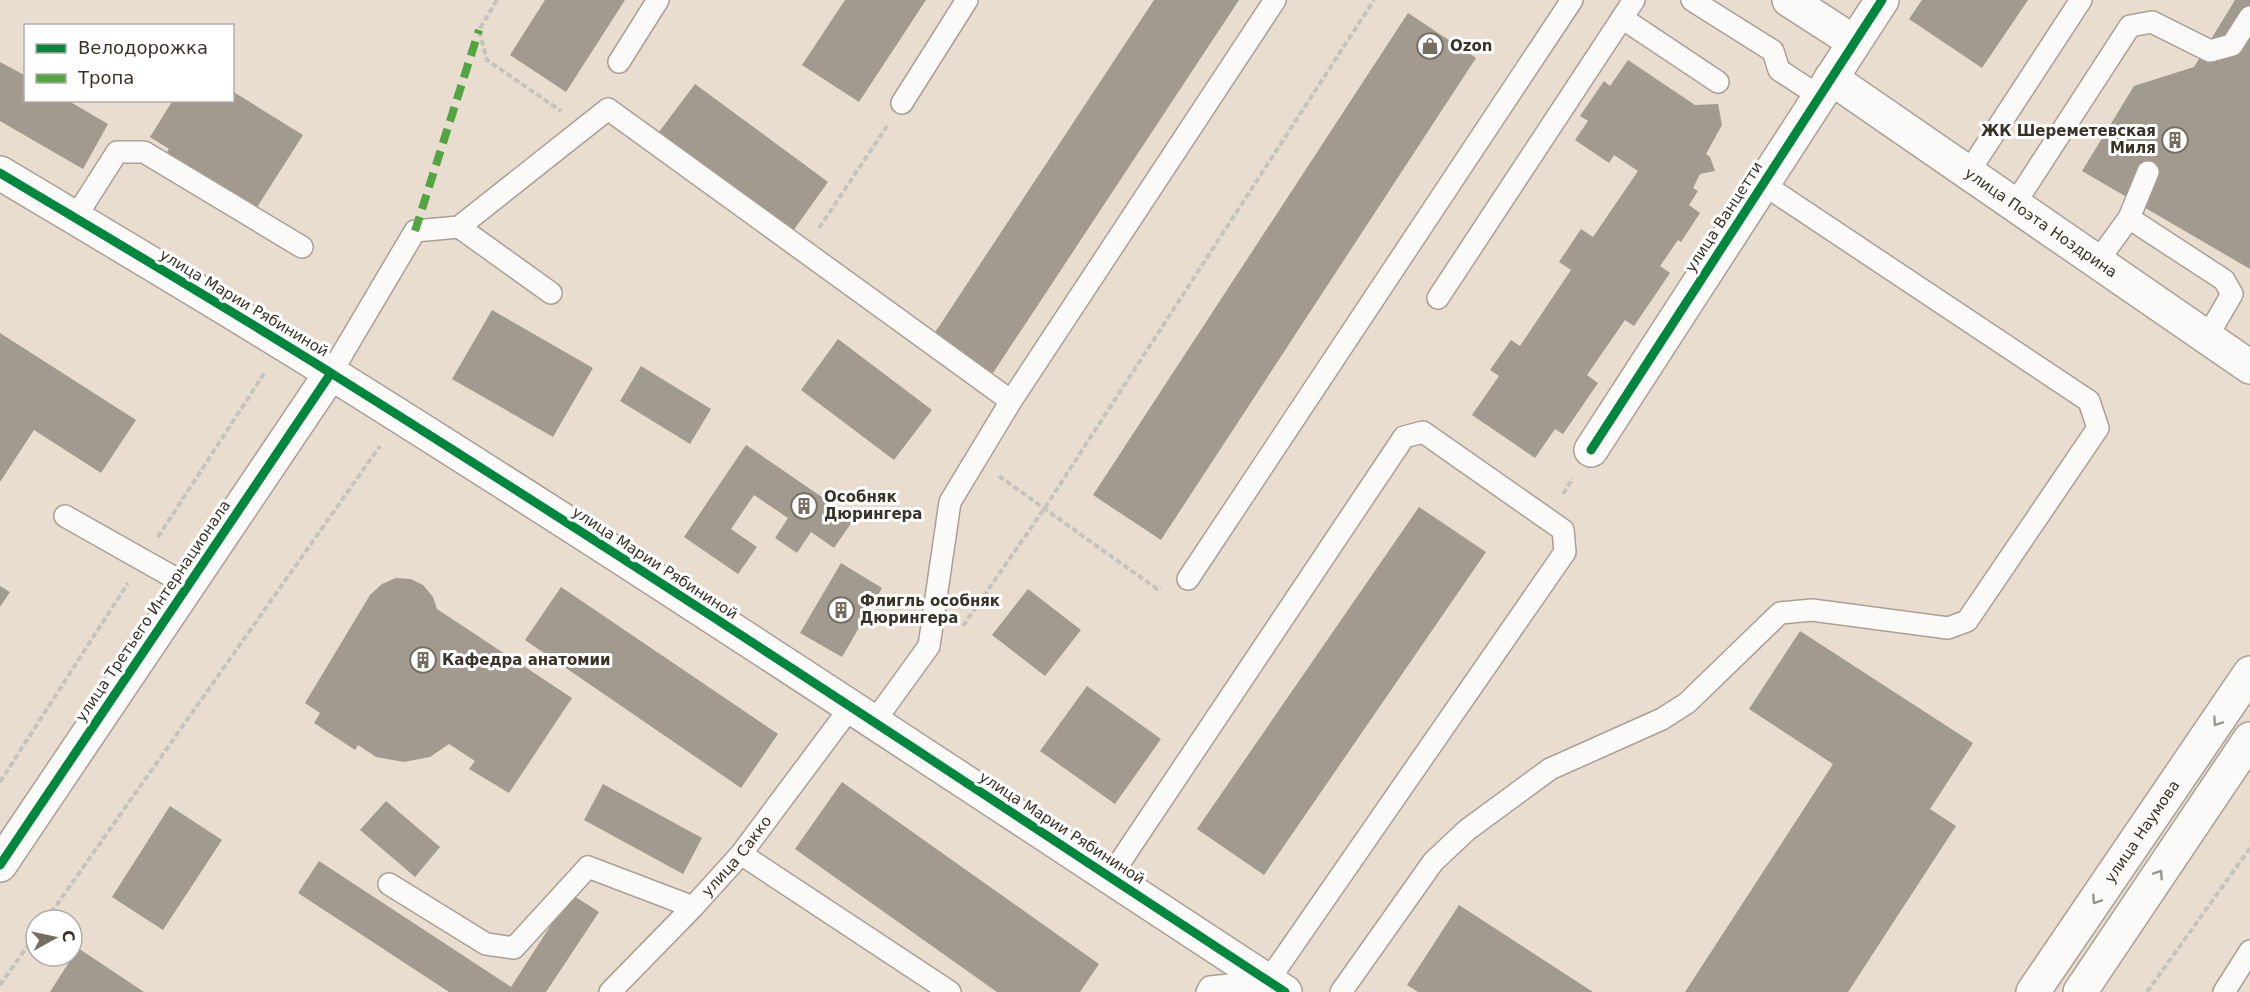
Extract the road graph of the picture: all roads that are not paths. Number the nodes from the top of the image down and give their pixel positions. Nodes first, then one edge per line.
1 (658, 0) edge
2 (967, 0) edge
3 (1275, 0) edge
4 (1572, 0) edge
5 (1634, 0) edge
6 (1692, 0) edge
7 (1790, 0) edge
8 (1882, 0) edge
9 (2081, 0) edge
10 (2250, 16) edge
11 (1622, 18) junction
12 (1854, 42) junction
13 (620, 62) dead end
14 (1718, 82) dead end
15 (1825, 87) junction
16 (902, 103) road end
17 (2148, 172) dead end
18 (0, 173) edge
19 (1968, 173) junction
20 (1763, 184) junction
21 (2014, 205) junction
22 (75, 218) junction
23 (2129, 218) junction
24 (459, 227) junction
25 (302, 247) dead end
26 (2097, 262) junction
27 (551, 293) dead end
28 (1438, 298) dead end
29 (2207, 338) junction
30 (2250, 367) edge
31 (331, 373) junction
32 (1011, 401) junction
33 (1591, 450) road end
34 (65, 516) dead end
35 (1188, 579) road end
36 (189, 586) junction
37 (2250, 674) edge
38 (862, 715) junction
39 (2250, 739) edge
40 (741, 854) junction
41 (0, 866) edge
42 (1110, 877) junction
43 (389, 884) dead end
44 (693, 907) junction
45 (2248, 959) edge
46 (1277, 987) edge
47 (610, 992) edge
48 (950, 992) edge
49 (1208, 992) edge
50 (1341, 992) edge
51 (2033, 992) edge
52 (2080, 992) edge
53 (2224, 992) edge

1 - 13 lane
2 - 16 lane
3 - 32 lane, улица Сакко
4 - 35 lane
5 - 11 lane
6 - 15 lane
7 - 12 street
8 - 12 street, улица Ванцетти
9 - 19 lane
10 - 21 lane
11 - 14 lane
11 - 28 lane
12 - 15 street, улица Ванцетти
15 - 19 street, улица Поэта Ноздрина
15 - 20 street, улица Ванцетти
17 - 23 lane
18 - 22 street, улица Марии Рябининой
19 - 21 street, улица Поэта Ноздрина
20 - 33 street, улица Ванцетти
20 - 50 lane
21 - 26 street, улица Поэта Ноздрина
22 - 25 lane
22 - 31 street, улица Марии Рябининой
23 - 26 lane
23 - 29 lane
24 - 27 lane
24 - 31 lane
24 - 32 lane
26 - 29 street, улица Поэта Ноздрина
29 - 30 street, улица Поэта Ноздрина
31 - 36 street, улица Третьего Интернационала
31 - 38 street, улица Марии Рябининой
32 - 38 lane, улица Сакко
34 - 36 lane
36 - 41 street, улица Третьего Интернационала
37 -> 51 street, улица Наумова
38 - 40 lane, улица Сакко
38 - 42 street, улица Марии Рябининой
52 -> 39 street
40 - 44 lane, улица Сакко
40 - 48 lane
42 - 46 street, улица Марии Рябининой
42 - 46 lane
43 - 44 lane
44 - 47 lane, улица Сакко
45 - 53 lane
46 - 49 lane

